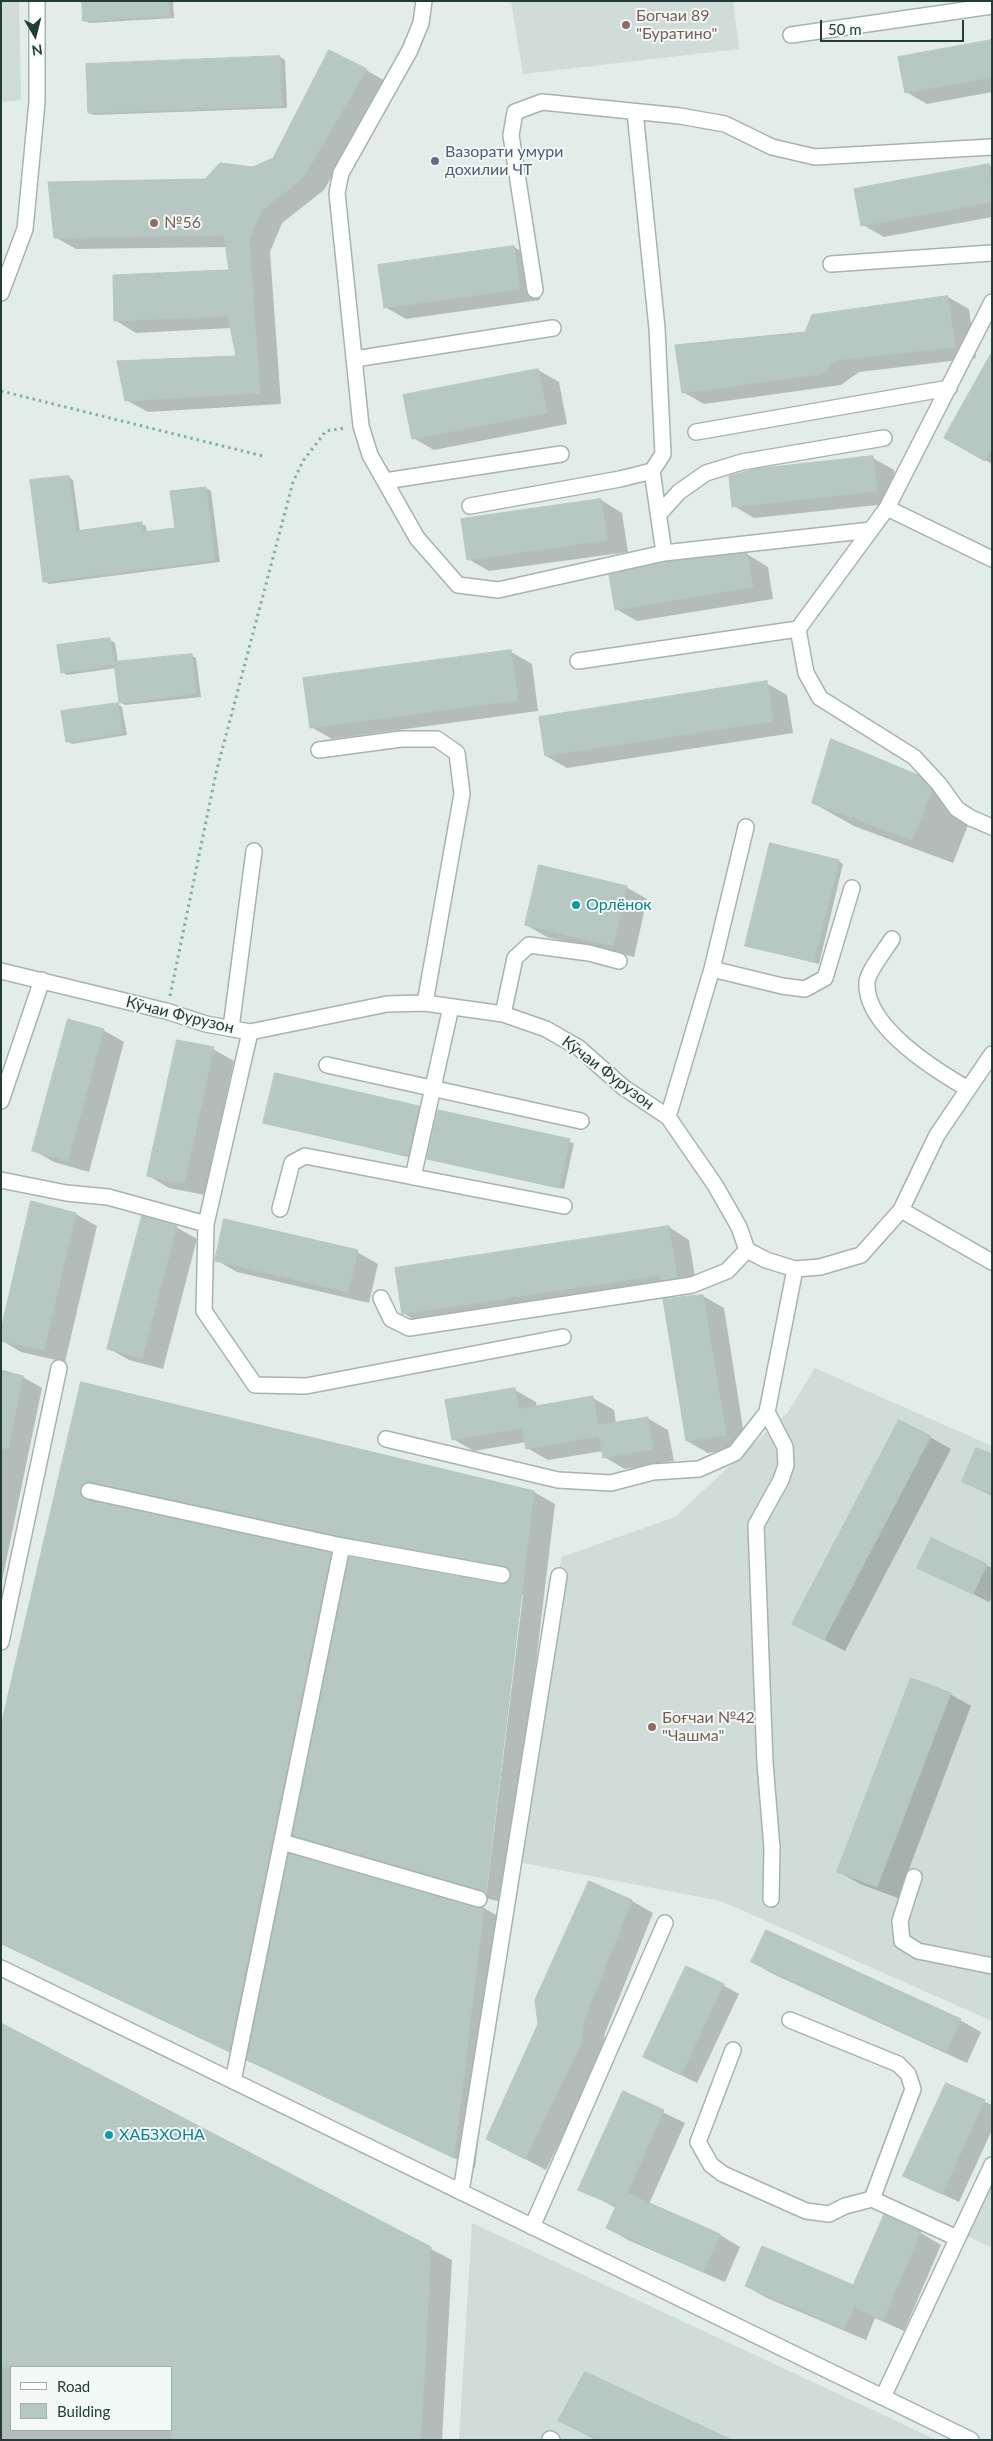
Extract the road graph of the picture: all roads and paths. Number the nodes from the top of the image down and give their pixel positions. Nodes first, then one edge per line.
1 (37, 1) edge
2 (424, 1) edge
3 (992, 6) edge
4 (791, 35) dead end
5 (635, 112) junction
6 (992, 147) edge
7 (992, 253) edge
8 (831, 264) dead end
9 (535, 290) dead end
10 (1, 293) edge
11 (992, 302) edge
12 (554, 328) dead end
13 (354, 359) junction
14 (949, 388) junction
15 (1, 391) edge
16 (350, 427) dead end
17 (696, 432) dead end
18 (884, 438) dead end
19 (561, 454) dead end
20 (263, 456) dead end
21 (652, 471) junction
22 (385, 481) junction
23 (470, 506) dead end
24 (887, 508) junction
25 (659, 514) junction
26 (871, 530) junction
27 (664, 554) junction
28 (992, 559) edge
29 (798, 629) junction
30 (578, 661) dead end
31 (319, 750) dead end
32 (746, 827) dead end
33 (992, 827) edge
34 (254, 851) dead end
35 (852, 888) dead end
36 (892, 939) dead end
37 (619, 961) dead end
38 (712, 969) junction
39 (1, 971) edge
40 (42, 980) junction
41 (425, 1003) junction
42 (451, 1007) junction
43 (166, 1011) junction
44 (503, 1014) junction
45 (232, 1028) junction
46 (250, 1032) junction
47 (992, 1054) edge
48 (327, 1065) dead end
49 (433, 1087) junction
50 (968, 1088) junction
51 (1, 1101) edge
52 (668, 1118) junction
53 (581, 1121) dead end
54 (412, 1177) junction
55 (1, 1180) edge
56 (564, 1206) dead end
57 (280, 1208) dead end
58 (901, 1210) junction
59 (206, 1224) junction
60 (747, 1250) junction
61 (992, 1262) edge
62 (795, 1269) junction
63 (381, 1298) dead end
64 (563, 1337) dead end
65 (59, 1368) dead end
66 (767, 1412) junction
67 (386, 1439) dead end
68 (89, 1491) dead end
69 (342, 1546) junction
70 (502, 1575) dead end
71 (558, 1576) dead end
72 (1, 1642) edge
73 (282, 1842) junction
74 (914, 1877) dead end
75 (479, 1899) dead end
76 (771, 1899) dead end
77 (665, 1923) dead end
78 (992, 1966) edge
79 (1, 1968) edge
80 (790, 2020) dead end
81 (733, 2050) dead end
82 (233, 2081) junction
83 (992, 2165) edge
84 (462, 2192) junction
85 (872, 2199) junction
86 (532, 2226) junction
87 (957, 2238) junction
88 (883, 2397) junction
89 (971, 2440) edge

1 - 10 street
2 - 13 street
3 - 4 street
5 - 6 street
5 - 9 street
5 - 21 street
7 - 8 street
11 - 14 street
12 - 13 street
13 - 22 street
14 - 17 street
14 - 24 street
15 - 20 path
16 - 43 path
18 - 25 street
19 - 22 street
21 - 23 street
21 - 25 street
22 - 27 street
24 - 26 street
24 - 28 street
25 - 27 street
26 - 27 street
26 - 29 street
29 - 30 street
29 - 33 street
31 - 41 street
32 - 38 street
34 - 45 street
35 - 38 street
36 - 50 street
37 - 44 street
38 - 52 street
39 - 40 street, Кӯчаи Фурузон
40 - 43 street, Кӯчаи Фурузон
40 - 51 street
41 - 42 street, Кӯчаи Фурузон
41 - 46 street, Кӯчаи Фурузон
42 - 44 street, Кӯчаи Фурузон
42 - 49 street
43 - 45 street, Кӯчаи Фурузон
44 - 52 street, Кӯчаи Фурузон
45 - 46 street, Кӯчаи Фурузон
46 - 59 street
47 - 50 street
48 - 49 street
49 - 53 street
49 - 54 street
50 - 58 street
52 - 60 street, Кӯчаи Фурузон
54 - 56 street
54 - 57 street
55 - 59 street
58 - 61 street
58 - 62 street
59 - 64 street
60 - 62 street
60 - 63 street
62 - 66 street
65 - 72 street
66 - 67 street
66 - 76 street
68 - 69 street
69 - 70 street
69 - 73 street
71 - 84 street
73 - 75 street
73 - 82 street
74 - 78 street
77 - 86 street
79 - 82 street
80 - 85 street
81 - 85 street
82 - 84 street
83 - 87 street
84 - 86 street
85 - 87 street
86 - 88 street
87 - 88 street
88 - 89 street

